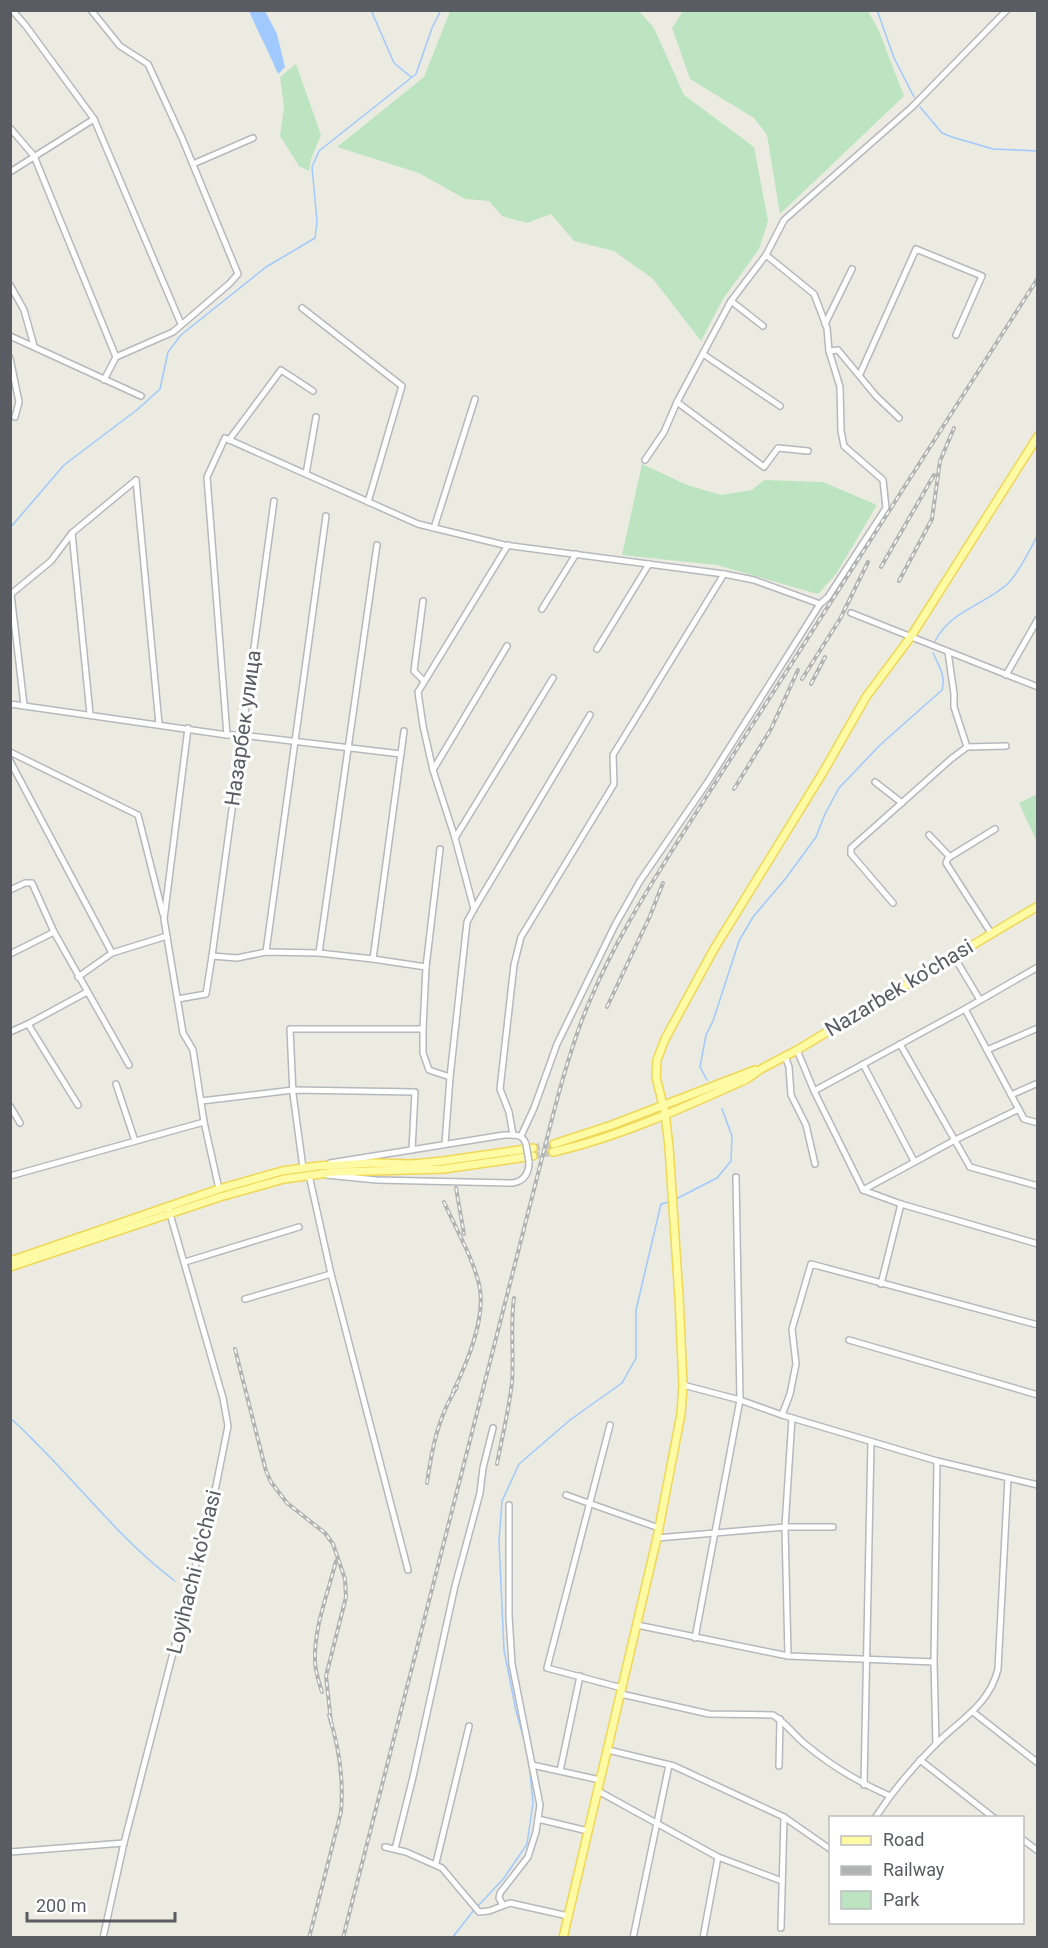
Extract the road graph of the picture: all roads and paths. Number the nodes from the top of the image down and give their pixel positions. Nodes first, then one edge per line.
1 (12, 10) edge
2 (91, 10) edge
3 (1007, 10) edge
4 (94, 119) junction
5 (10, 128) edge
6 (253, 138) dead end
7 (34, 156) junction
8 (193, 164) junction
9 (10, 172) edge
10 (766, 255) junction
11 (852, 269) dead end
12 (10, 285) edge
13 (731, 301) junction
14 (302, 308) dead end
15 (181, 324) junction
16 (825, 324) junction
17 (763, 326) dead end
18 (956, 334) dead end
19 (10, 336) edge
20 (34, 346) junction
21 (829, 351) junction
22 (703, 354) junction
23 (116, 357) junction
24 (10, 358) edge
25 (860, 374) junction
26 (104, 380) junction
27 (313, 391) dead end
28 (141, 396) dead end
29 (475, 399) dead end
30 (677, 402) junction
31 (780, 406) dead end
32 (15, 417) dead end
33 (316, 417) dead end
34 (899, 418) dead end
35 (1038, 436) edge
36 (229, 440) junction
37 (808, 451) dead end
38 (645, 460) dead end
39 (306, 474) junction
40 (274, 501) dead end
41 (368, 502) junction
42 (326, 516) dead end
43 (434, 528) junction
44 (72, 533) junction
45 (377, 545) dead end
46 (508, 545) junction
47 (576, 554) junction
48 (648, 564) junction
49 (724, 574) junction
50 (423, 601) dead end
51 (820, 604) junction
52 (542, 609) dead end
53 (851, 613) dead end
54 (1038, 619) edge
55 (910, 638) junction
56 (507, 646) dead end
57 (597, 649) dead end
58 (948, 652) junction
59 (1006, 675) junction
60 (553, 678) dead end
61 (424, 681) junction
62 (1038, 687) edge
63 (10, 704) edge
64 (24, 705) junction
65 (90, 714) junction
66 (590, 715) dead end
67 (159, 724) junction
68 (188, 728) junction
69 (404, 731) dead end
70 (227, 735) junction
71 (242, 735) junction
72 (296, 741) junction
73 (1006, 746) dead end
74 (967, 747) junction
75 (348, 748) junction
76 (10, 752) edge
77 (401, 754) junction
78 (10, 761) edge
79 (434, 770) junction
80 (875, 782) dead end
81 (902, 803) junction
82 (995, 830) dead end
83 (929, 835) dead end
84 (455, 838) junction
85 (440, 849) dead end
86 (950, 857) junction
87 (10, 890) edge
88 (893, 903) dead end
89 (1038, 906) edge
90 (474, 909) junction
91 (164, 919) junction
92 (54, 932) junction
93 (991, 933) junction
94 (166, 936) junction
95 (266, 952) junction
96 (112, 953) junction
97 (10, 954) edge
98 (319, 954) junction
99 (953, 955) junction
100 (212, 956) junction
101 (373, 958) junction
102 (426, 967) junction
103 (1038, 967) edge
104 (78, 977) junction
105 (87, 992) junction
106 (178, 999) junction
107 (980, 1000) junction
108 (965, 1009) junction
109 (28, 1024) junction
110 (1038, 1028) edge
111 (423, 1029) junction
112 (10, 1032) edge
113 (900, 1044) junction
114 (797, 1050) junction
115 (987, 1050) junction
116 (785, 1056) junction
117 (863, 1064) junction
118 (129, 1065) dead end
119 (450, 1077) junction
120 (1038, 1083) edge
121 (116, 1084) dead end
122 (292, 1090) junction
123 (814, 1091) junction
124 (1011, 1095) junction
125 (201, 1101) junction
126 (78, 1105) dead end
127 (10, 1106) edge
128 (1019, 1109) junction
129 (664, 1110) junction
130 (204, 1122) junction
131 (20, 1123) dead end
132 (1038, 1123) edge
133 (513, 1135) junction
134 (521, 1136) junction
135 (954, 1140) junction
136 (135, 1141) junction
137 (445, 1144) junction
138 (553, 1148) tunnel mouth
139 (412, 1150) junction
140 (532, 1156) junction
141 (914, 1161) junction
142 (815, 1164) dead end
143 (303, 1168) junction
144 (318, 1170) junction
145 (309, 1175) junction
146 (10, 1176) edge
147 (736, 1177) dead end
148 (1038, 1186) edge
149 (219, 1189) junction
150 (863, 1190) junction
151 (901, 1204) junction
152 (169, 1210) junction
153 (300, 1227) dead end
154 (1038, 1244) edge
155 (10, 1261) edge
156 (185, 1262) junction
157 (10, 1267) edge
158 (331, 1274) junction
159 (881, 1284) junction
160 (245, 1299) dead end
161 (1038, 1325) edge
162 (849, 1340) dead end
163 (683, 1385) junction
164 (1038, 1395) edge
165 (740, 1400) junction
166 (782, 1415) junction
167 (792, 1418) junction
168 (610, 1425) dead end
169 (493, 1428) dead end
170 (871, 1442) junction
171 (937, 1461) junction
172 (1008, 1478) junction
173 (1038, 1485) edge
174 (566, 1495) dead end
175 (589, 1504) junction
176 (509, 1505) dead end
177 (785, 1527) junction
178 (833, 1527) dead end
179 (659, 1528) junction
180 (714, 1534) junction
181 (657, 1538) junction
182 (408, 1570) dead end
183 (637, 1625) junction
184 (695, 1638) junction
185 (788, 1656) junction
186 (867, 1659) junction
187 (934, 1662) junction
188 (580, 1676) junction
189 (621, 1691) junction
190 (973, 1712) junction
191 (780, 1719) junction
192 (470, 1726) dead end
193 (936, 1744) junction
194 (608, 1750) junction
195 (920, 1760) junction
196 (1038, 1763) edge
197 (532, 1765) junction
198 (669, 1765) junction
199 (779, 1766) dead end
200 (560, 1771) junction
201 (600, 1780) junction
202 (864, 1785) junction
203 (598, 1791) junction
204 (890, 1796) junction
205 (878, 1816) edge
206 (991, 1816) edge
207 (784, 1817) junction
208 (538, 1819) junction
209 (657, 1824) junction
210 (588, 1831) junction
211 (1024, 1840) edge
212 (124, 1843) junction
213 (386, 1847) dead end
214 (829, 1848) edge
215 (395, 1849) junction
216 (1038, 1851) edge
217 (10, 1852) edge
218 (718, 1857) junction
219 (436, 1863) junction
220 (782, 1881) junction
221 (503, 1905) junction
222 (568, 1916) junction
223 (781, 1928) dead end
224 (103, 1938) edge
225 (563, 1938) edge
226 (633, 1938) edge
227 (703, 1938) edge

1 - 4 street
2 - 8 street
3 - 10 street
4 - 7 street
4 - 15 street
5 - 7 street
6 - 8 street
7 - 9 street
7 - 23 street
8 - 15 street
10 - 13 street
10 - 16 street
11 - 16 street
12 - 20 street
13 - 17 street
13 - 22 street
14 - 41 street
15 - 23 street
16 - 21 street
18 - 25 street
19 - 20 street
20 - 26 street
21 - 25 street
21 - 51 street
22 - 30 street
22 - 31 street
23 - 26 street
24 - 32 street
25 - 34 street
26 - 28 street
27 - 36 street
29 - 43 street
30 - 37 street
30 - 38 street
33 - 39 street
35 - 55 main road
36 - 39 street
36 - 70 street
39 - 41 street
40 - 71 street, Назарбек улица
41 - 43 street
42 - 72 street
43 - 46 street
44 - 64 street
44 - 65 street
44 - 67 street
45 - 75 street
46 - 47 street
46 - 61 street
47 - 48 street
47 - 52 street
48 - 49 street
48 - 57 street
49 - 51 street
49 - 133 street
50 - 61 street
51 - 134 street
53 - 55 street
54 - 59 street
55 - 58 street
55 - 129 main road
56 - 79 street
58 - 59 street
58 - 74 street
59 - 62 street
60 - 84 street
61 - 79 street
63 - 64 street
64 - 65 street
65 - 67 street
66 - 90 street
67 - 68 street
68 - 70 street
68 - 91 street
69 - 77 street
70 - 71 street
71 - 72 street
71 - 100 street, Назарбек улица
72 - 75 street
72 - 95 street
73 - 74 street
74 - 81 street
75 - 77 street
75 - 98 street
76 - 91 street
77 - 101 street
78 - 96 street
79 - 84 street
80 - 81 street
81 - 88 street
82 - 86 street
83 - 86 street
84 - 90 street
85 - 102 street
86 - 93 street
87 - 92 street
89 - 93 main road, Nazarbek ko'chasi
90 - 119 street
91 - 94 street
92 - 97 street
92 - 104 street
93 - 99 main road, Nazarbek ko'chasi
94 - 96 street
94 - 106 street
95 - 98 street
95 - 100 street
96 - 104 street
98 - 101 street
99 - 107 street
99 - 114 main road, Nazarbek ko'chasi
100 - 106 street, Назарбек улица
101 - 102 street
102 - 111 street
103 - 107 street
104 - 105 street
105 - 109 street
105 - 118 street
106 - 125 street
107 - 108 street
108 - 113 street
108 - 115 street
109 - 112 street
109 - 126 street
110 - 115 street
111 - 119 street
111 - 122 street
113 - 117 street
113 - 135 street
114 - 116 main road, Nazarbek ko'chasi
114 - 123 street
115 - 124 street
116 - 129 main road, Nazarbek ko'chasi
116 - 142 street
117 - 123 street
117 - 141 street
119 - 137 street
120 - 124 street
121 - 136 street
122 - 125 street
122 - 139 street
122 - 143 street
123 - 150 street
124 - 128 street
125 - 130 street
127 - 131 street
128 - 132 street
128 - 135 street
129 - 138 main road, Nazarbek ko'chasi
129 - 163 main road
130 - 136 street
130 - 149 street
133 - 134 street
133 - 137 street
134 - 140 street, bridge
135 - 141 street
135 - 148 street
136 - 146 street
137 - 139 street
139 - 144 street
140 - 144 main road
140 - 144 street
141 - 150 street
143 - 144 main road
143 - 149 main road
144 - 145 main road
145 - 152 main road
145 - 158 street
147 - 165 street
149 - 152 main road
150 - 151 street
151 - 154 street
151 - 159 street
152 - 155 main road
152 - 156 street, Loyihachi ko'chasi
152 - 157 main road
153 - 156 street
156 - 212 street, Loyihachi ko'chasi
158 - 160 street
158 - 182 street
159 - 161 street
159 - 166 street
162 - 164 street
163 - 165 street
163 - 179 main road
165 - 166 street
165 - 180 street
166 - 167 street
167 - 170 street
167 - 177 street
168 - 175 street
169 - 215 street
170 - 171 street
170 - 186 street
171 - 172 street
171 - 187 street
172 - 173 street
172 - 190 street
174 - 175 street
175 - 179 street
175 - 188 street
176 - 197 street
177 - 178 street
177 - 180 street
177 - 185 street
179 - 181 main road
180 - 181 street
180 - 184 street
181 - 183 main road
183 - 184 street
183 - 189 main road
184 - 185 street
185 - 186 street
186 - 187 street
186 - 202 street
187 - 193 street
188 - 189 street
188 - 200 street
189 - 191 street
189 - 194 main road
190 - 193 street
190 - 196 street
191 - 199 street
191 - 202 street
192 - 219 street
193 - 195 street
194 - 198 street
194 - 201 main road
195 - 204 street
195 - 206 street
197 - 200 street
197 - 208 street
198 - 207 street
198 - 209 street
200 - 201 street
201 - 203 main road
202 - 204 street
203 - 209 street
203 - 210 main road
204 - 205 street
207 - 214 street
207 - 220 street
208 - 210 street
208 - 221 street
209 - 218 street
209 - 226 street
210 - 222 main road
211 - 216 street
212 - 217 street
212 - 224 street, Loyihachi ko'chasi
213 - 215 street
215 - 219 street
218 - 220 street
218 - 227 street
219 - 221 street
220 - 223 street
221 - 222 street
222 - 225 main road

